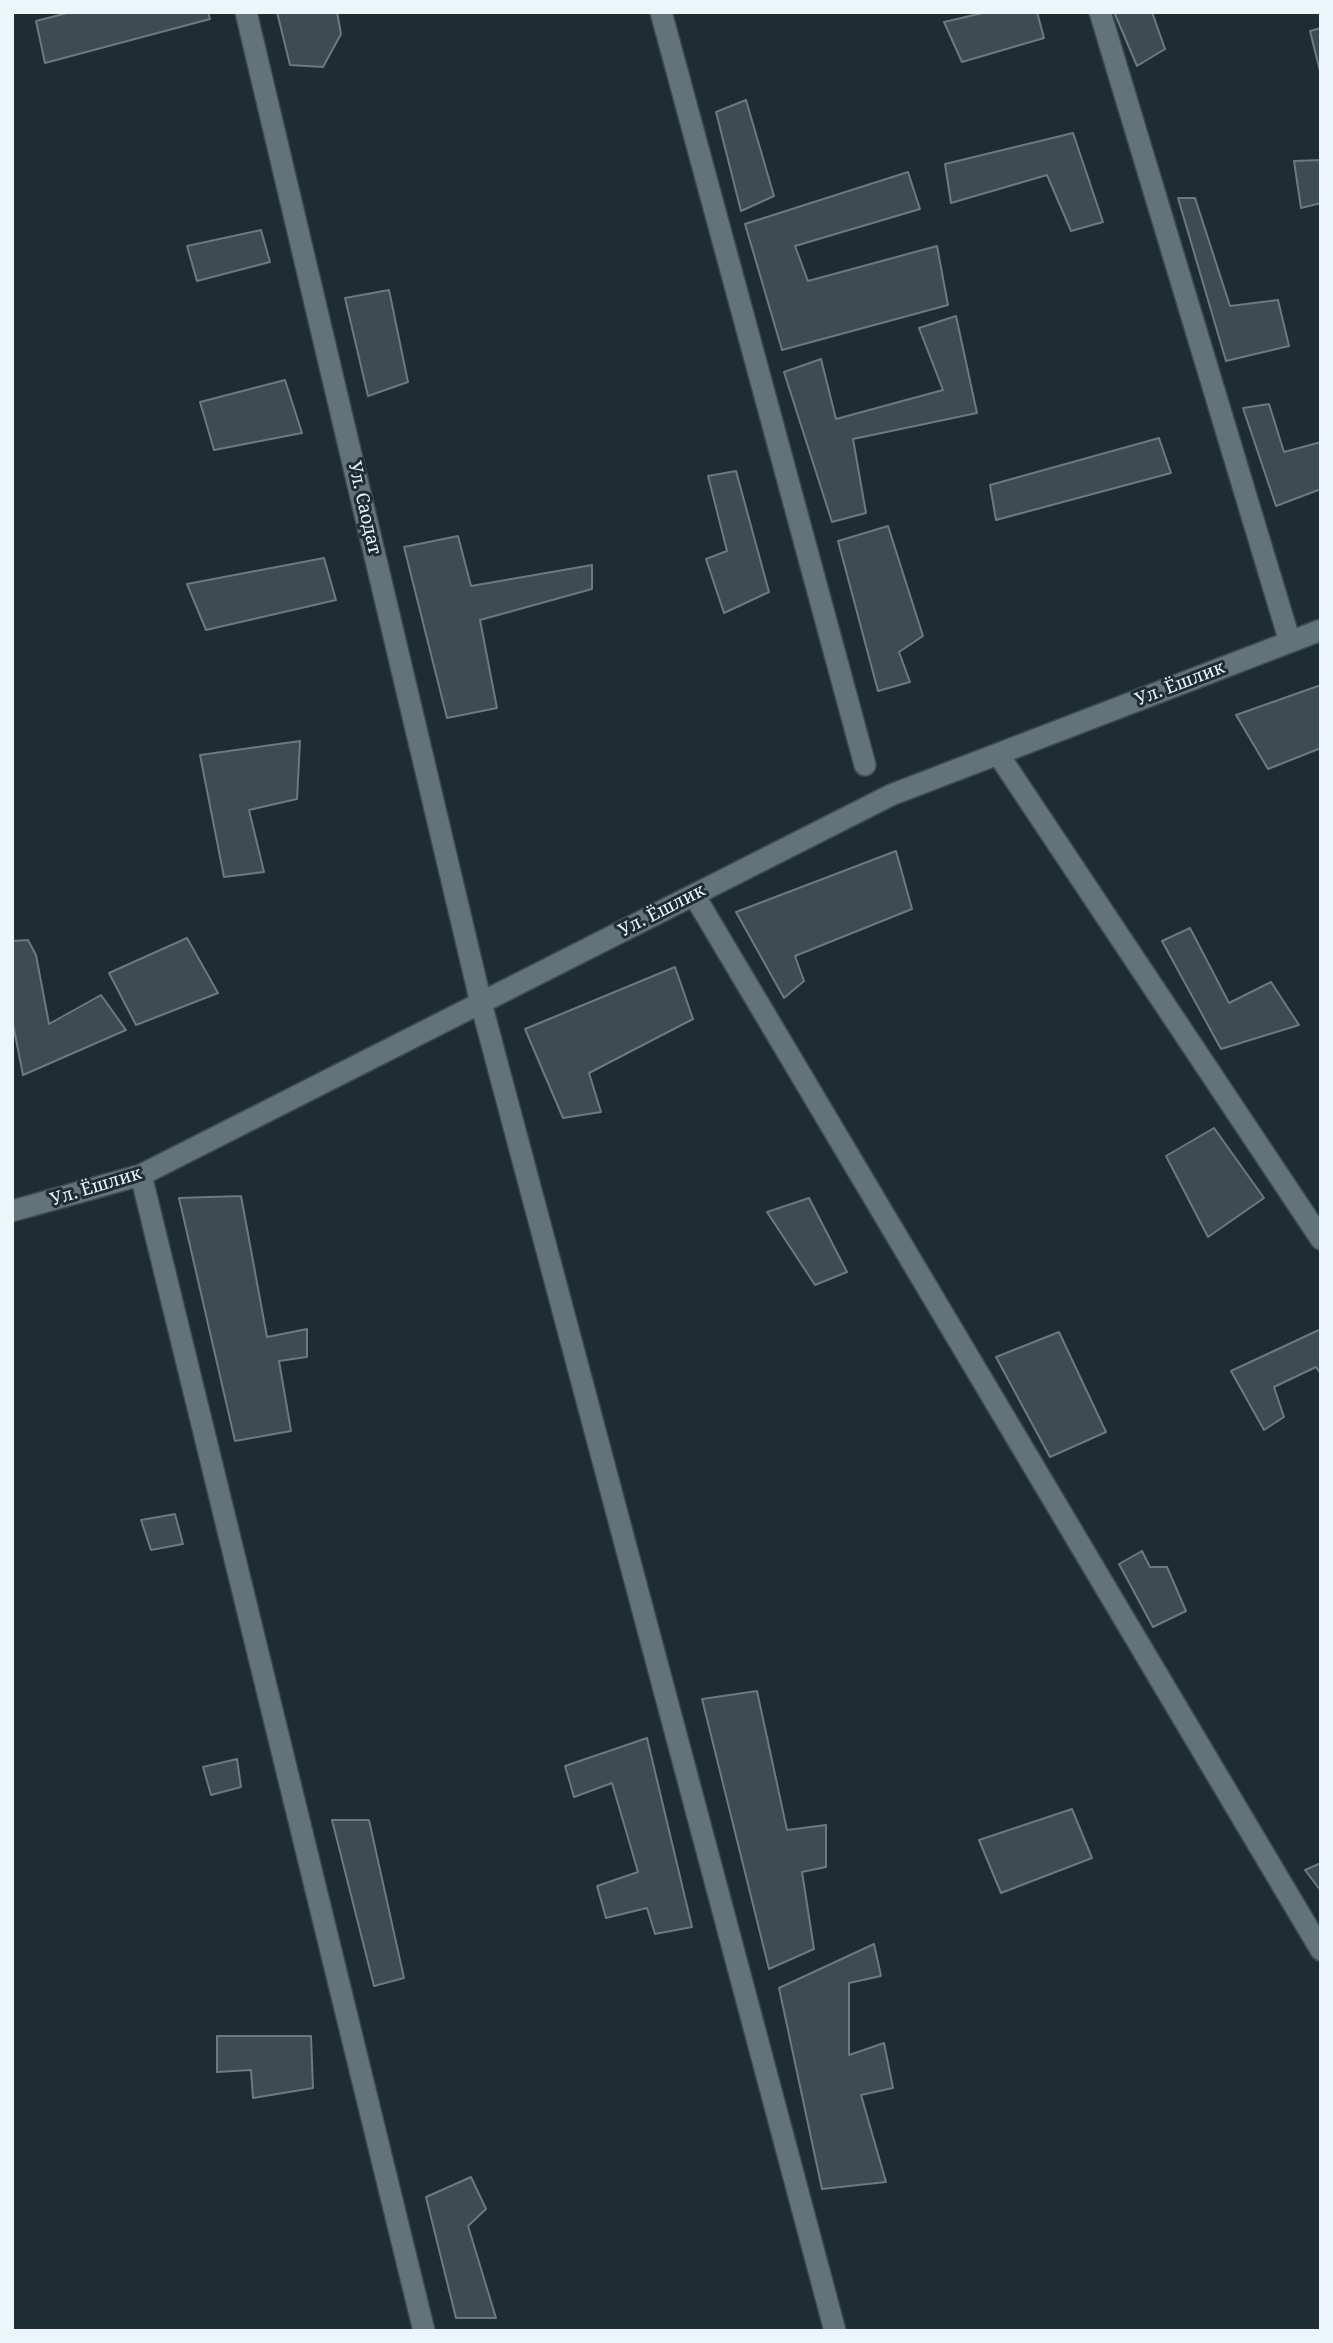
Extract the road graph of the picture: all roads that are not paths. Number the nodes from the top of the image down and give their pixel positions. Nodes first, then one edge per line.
1 (246, 12) edge
2 (661, 12) edge
3 (1100, 12) edge
4 (1321, 630) edge
5 (1290, 642) junction
6 (998, 754) junction
7 (865, 765) dead end
8 (694, 895) junction
9 (481, 1003) junction
10 (141, 1175) junction
11 (12, 1211) edge
12 (1321, 1239) edge
13 (1321, 1950) edge
14 (424, 2331) edge
15 (835, 2331) edge

1 - 9 street, Ул. Саодат
2 - 7 street
3 - 5 street
4 - 5 street, Ул. Ёшлик
5 - 6 street, Ул. Ёшлик
6 - 8 street, Ул. Ёшлик
6 - 12 street
8 - 9 street, Ул. Ёшлик
8 - 13 street
9 - 10 street, Ул. Ёшлик
9 - 15 street, Ул. Саодат
10 - 11 street, Ул. Ёшлик
10 - 14 street

